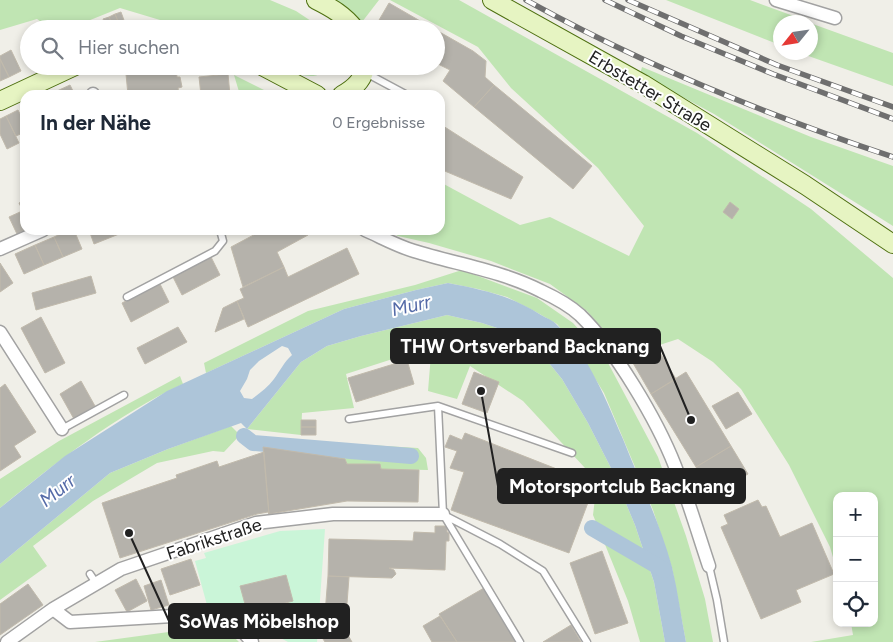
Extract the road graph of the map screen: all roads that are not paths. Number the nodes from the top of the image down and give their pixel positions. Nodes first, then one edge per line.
1 (316, 0) edge
2 (492, 0) edge
3 (776, 0) edge
4 (835, 18) dead end
5 (346, 20) edge
6 (56, 75) edge
7 (279, 75) edge
8 (362, 75) edge
9 (374, 75) edge
10 (25, 90) edge
11 (308, 90) edge
12 (349, 90) edge
13 (398, 90) edge
14 (20, 92) edge
15 (0, 102) edge
16 (32, 235) edge
17 (221, 235) edge
18 (376, 235) edge
19 (893, 244) edge
20 (0, 249) edge
21 (127, 297) dead end
22 (0, 332) edge
23 (124, 395) dead end
24 (438, 406) junction
25 (349, 419) dead end
26 (62, 429) joint
27 (572, 453) dead end
28 (443, 514) junction
29 (709, 566) joint
30 (53, 609) junction
31 (8, 642) edge
32 (252, 642) edge
33 (520, 642) edge
34 (587, 642) edge
35 (724, 642) edge

1 - 5 street
2 - 19 street, Erbstetter Straße
3 - 4 street
6 - 10 street
7 - 11 street
8 - 12 street
9 - 13 lane
14 - 15 street
16 - 20 street
17 - 21 lane
18 - 29 street
22 - 26 street
23 - 26 lane
24 - 25 lane
24 - 27 lane
24 - 28 lane
28 - 30 street, Fabrikstraße
28 - 33 lane
28 - 34 lane, Fabrikstraße
29 - 35 lane
30 - 31 street, Fabrikstraße
30 - 32 street

